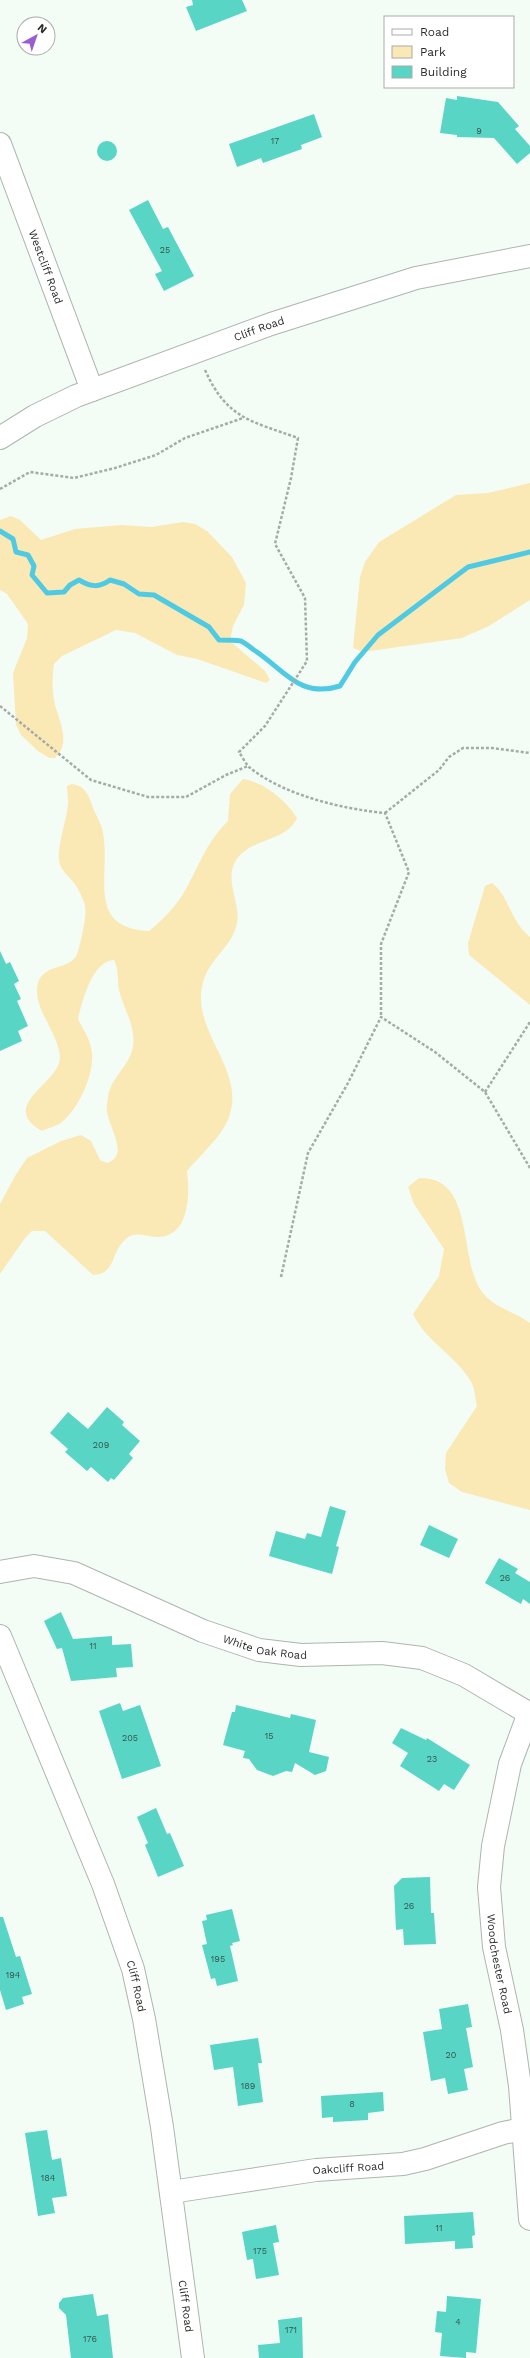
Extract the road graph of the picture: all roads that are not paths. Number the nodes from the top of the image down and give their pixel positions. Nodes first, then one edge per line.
1 (0, 144) edge
2 (530, 256) edge
3 (92, 390) junction
4 (0, 438) edge
5 (0, 1572) edge
6 (0, 1636) edge
7 (529, 1714) edge
8 (523, 2129) junction
9 (171, 2192) junction
10 (530, 2219) edge
11 (193, 2358) edge

1 - 3 street, Westcliff Road
2 - 3 street, Cliff Road
3 - 4 street, Cliff Road
5 - 7 street, White Oak Road
6 - 9 street, Cliff Road
7 - 8 street, Woodchester Road
8 - 9 street, Oakcliff Road
8 - 10 street, Woodchester Road
9 - 11 street, Cliff Road

